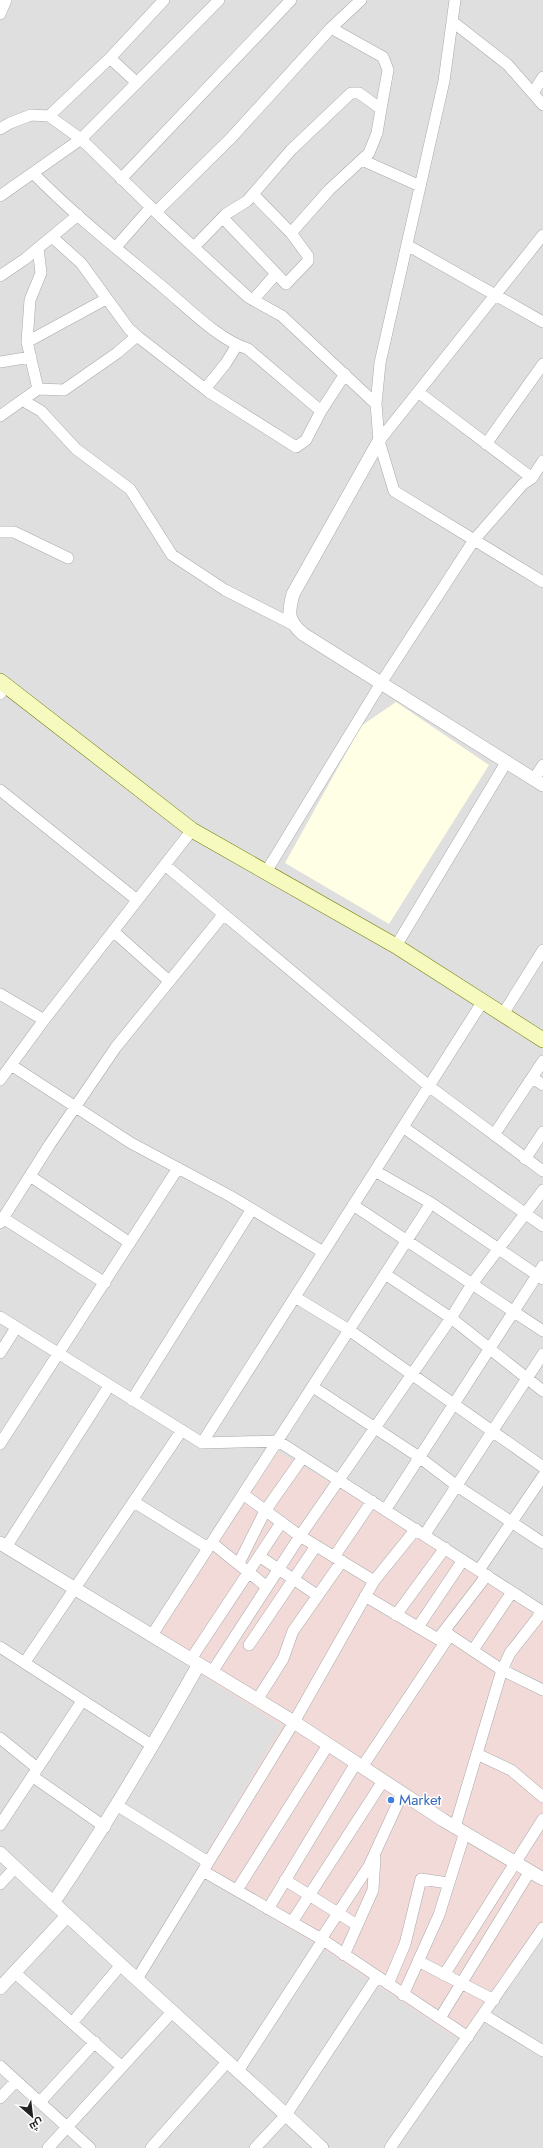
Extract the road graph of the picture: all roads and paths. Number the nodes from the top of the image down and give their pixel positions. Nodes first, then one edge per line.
1 (6, 0) edge
2 (164, 0) edge
3 (219, 0) edge
4 (291, 0) edge
5 (361, 0) edge
6 (455, 0) edge
7 (0, 14) edge
8 (453, 22) junction
9 (331, 28) junction
10 (110, 58) junction
11 (543, 78) edge
12 (137, 83) junction
13 (533, 93) junction
14 (543, 105) edge
15 (381, 109) junction
16 (49, 116) junction
17 (0, 129) edge
18 (81, 139) junction
19 (362, 160) junction
20 (33, 173) junction
21 (121, 179) junction
22 (420, 186) junction
23 (253, 194) junction
24 (0, 196) edge
25 (154, 210) junction
26 (78, 215) junction
27 (223, 218) junction
28 (291, 233) junction
29 (543, 235) edge
30 (52, 236) junction
31 (407, 245) junction
32 (116, 247) junction
33 (194, 247) junction
34 (38, 248) junction
35 (276, 274) junction
36 (0, 276) edge
37 (496, 296) junction
38 (106, 299) junction
39 (253, 300) junction
40 (543, 322) edge
41 (137, 336) junction
42 (27, 342) junction
43 (237, 345) junction
44 (31, 357) junction
45 (0, 362) edge
46 (543, 364) edge
47 (345, 374) junction
48 (38, 389) junction
49 (205, 389) junction
50 (418, 392) junction
51 (22, 400) junction
52 (376, 404) junction
53 (321, 411) junction
54 (0, 416) edge
55 (379, 441) junction
56 (486, 444) junction
57 (543, 461) edge
58 (532, 478) junction
59 (0, 532) edge
60 (474, 540) junction
61 (68, 558) dead end
62 (543, 582) edge
63 (294, 625) junction
64 (380, 683) junction
65 (2, 687) edge
66 (506, 761) junction
67 (543, 765) edge
68 (539, 782) edge
69 (0, 790) edge
70 (192, 830) junction
71 (165, 865) junction
72 (266, 872) junction
73 (137, 900) junction
74 (224, 914) junction
75 (113, 930) junction
76 (396, 946) junction
77 (543, 950) edge
78 (169, 981) junction
79 (0, 994) edge
80 (483, 1002) junction
81 (502, 1014) junction
82 (44, 1020) junction
83 (543, 1040) edge
84 (543, 1061) edge
85 (11, 1065) junction
86 (533, 1078) junction
87 (0, 1080) edge
88 (543, 1085) edge
89 (430, 1087) junction
90 (76, 1108) junction
91 (403, 1127) junction
92 (543, 1132) edge
93 (494, 1135) junction
94 (526, 1159) junction
95 (178, 1168) junction
96 (375, 1171) junction
97 (543, 1171) edge
98 (30, 1176) junction
99 (543, 1190) edge
100 (431, 1203) junction
101 (353, 1205) junction
102 (252, 1209) junction
103 (525, 1213) junction
104 (1, 1221) edge
105 (543, 1226) edge
106 (406, 1240) junction
107 (130, 1243) junction
108 (499, 1250) junction
109 (323, 1252) junction
110 (385, 1274) junction
111 (541, 1274) edge
112 (105, 1283) junction
113 (472, 1284) junction
114 (295, 1297) junction
115 (513, 1311) junction
116 (0, 1318) edge
117 (451, 1318) junction
118 (16, 1328) junction
119 (349, 1330) junction
120 (543, 1331) edge
121 (488, 1349) junction
122 (0, 1353) edge
123 (59, 1354) junction
124 (543, 1354) edge
125 (412, 1373) junction
126 (527, 1379) junction
127 (109, 1386) junction
128 (313, 1387) junction
129 (543, 1391) edge
130 (132, 1400) junction
131 (454, 1403) junction
132 (375, 1427) junction
133 (182, 1430) junction
134 (492, 1432) junction
135 (278, 1441) junction
136 (202, 1443) junction
137 (0, 1444) edge
138 (304, 1457) junction
139 (419, 1457) junction
140 (543, 1467) edge
141 (543, 1476) edge
142 (340, 1480) junction
143 (457, 1486) junction
144 (243, 1494) junction
145 (372, 1501) junction
146 (134, 1502) junction
147 (386, 1509) junction
148 (265, 1511) junction
149 (512, 1521) junction
150 (281, 1523) junction
151 (420, 1532) junction
152 (300, 1536) junction
153 (543, 1543) edge
154 (3, 1545) edge
155 (210, 1545) junction
156 (316, 1546) junction
157 (445, 1548) junction
158 (259, 1556) junction
159 (338, 1559) junction
160 (464, 1560) junction
161 (239, 1563) junction
162 (278, 1570) junction
163 (248, 1572) junction
164 (483, 1572) junction
165 (293, 1580) junction
166 (374, 1581) junction
167 (267, 1587) junction
168 (75, 1589) junction
169 (512, 1592) junction
170 (317, 1595) junction
171 (365, 1596) junction
172 (543, 1612) edge
173 (396, 1614) junction
174 (418, 1627) junction
175 (447, 1633) junction
176 (152, 1635) junction
177 (250, 1645) dead end
178 (0, 1647) edge
179 (473, 1650) junction
180 (25, 1662) junction
181 (195, 1662) junction
182 (502, 1670) junction
183 (212, 1672) junction
184 (543, 1690) edge
185 (257, 1700) junction
186 (82, 1701) junction
187 (294, 1722) junction
188 (0, 1738) edge
189 (328, 1745) junction
190 (153, 1746) junction
191 (477, 1754) junction
192 (359, 1765) junction
193 (35, 1772) junction
194 (383, 1781) junction
195 (402, 1794) junction
196 (543, 1797) edge
197 (118, 1806) junction
198 (543, 1819) edge
199 (0, 1825) edge
200 (104, 1827) junction
201 (460, 1830) junction
202 (376, 1851) junction
203 (0, 1854) edge
204 (516, 1863) junction
205 (205, 1866) junction
206 (15, 1868) junction
207 (530, 1871) junction
208 (543, 1879) edge
209 (285, 1880) junction
210 (448, 1883) junction
211 (0, 1884) edge
212 (237, 1890) junction
213 (310, 1895) junction
214 (53, 1903) junction
215 (268, 1908) junction
216 (338, 1913) junction
217 (66, 1917) junction
218 (292, 1922) junction
219 (357, 1925) junction
220 (543, 1928) edge
221 (322, 1940) junction
222 (344, 1954) junction
223 (418, 1961) junction
224 (120, 1966) junction
225 (14, 1972) junction
226 (444, 1975) junction
227 (377, 1977) junction
228 (137, 1979) junction
229 (388, 1984) junction
230 (461, 1984) junction
231 (0, 1988) edge
232 (403, 1995) junction
233 (494, 2000) junction
234 (173, 2011) junction
235 (484, 2015) junction
236 (440, 2018) junction
237 (72, 2023) junction
238 (468, 2037) junction
239 (95, 2042) junction
240 (543, 2051) edge
241 (228, 2061) junction
242 (0, 2066) edge
243 (122, 2067) junction
244 (238, 2071) junction
245 (16, 2081) junction
246 (0, 2098) edge
247 (40, 2102) junction
248 (286, 2115) junction
249 (67, 2127) junction
250 (48, 2148) edge
251 (90, 2148) edge
252 (151, 2148) edge
253 (255, 2148) edge
254 (322, 2148) edge
255 (390, 2148) edge

1 - 7 street
2 - 10 street
3 - 12 street
4 - 21 street
5 - 9 street
6 - 8 street
8 - 13 street
8 - 22 street
9 - 15 street
9 - 25 street
10 - 12 street
10 - 16 street
11 - 13 street
12 - 18 street
13 - 14 street
15 - 19 street
15 - 23 street
16 - 17 street
16 - 18 street
18 - 20 street
18 - 21 street
19 - 22 street
19 - 28 street
20 - 24 street
20 - 26 street
21 - 25 street
22 - 31 street
23 - 27 street
23 - 28 street
25 - 32 street
25 - 33 street
26 - 30 street
26 - 32 street
27 - 33 street
27 - 35 street
28 - 35 street
29 - 37 street
30 - 34 street
30 - 38 street
31 - 37 street
31 - 52 street
32 - 43 street
33 - 39 street
34 - 36 street
34 - 42 street
35 - 39 street
37 - 40 street
37 - 50 street
38 - 41 street
38 - 42 street
39 - 47 street
41 - 48 street
41 - 49 street
42 - 44 street
43 - 49 street
43 - 53 street
44 - 45 street
44 - 48 street
46 - 56 street
47 - 52 street
47 - 53 street
48 - 51 street
49 - 53 street
50 - 55 street
50 - 56 street
51 - 54 street
51 - 63 street
52 - 55 street
55 - 60 street
55 - 63 street
56 - 58 street
57 - 58 street
58 - 60 street
59 - 61 street
60 - 62 street
60 - 64 street
63 - 64 street
64 - 66 street
64 - 72 street
65 - 70 main road
66 - 68 street
66 - 76 street
67 - 68 street
69 - 73 street
70 - 71 street
70 - 72 main road
71 - 73 street
71 - 74 street
72 - 76 main road
73 - 75 street
74 - 78 street
74 - 89 street
75 - 78 street
75 - 82 street
76 - 80 main road
77 - 81 street
78 - 90 street
79 - 82 street
80 - 81 main road
80 - 89 street
81 - 83 main road
82 - 85 street
84 - 86 street
85 - 87 street
85 - 90 street
86 - 88 street
86 - 93 street
89 - 91 street
89 - 93 street
90 - 95 street
90 - 98 street
91 - 96 street
91 - 103 street
92 - 94 street
93 - 94 street
94 - 97 street
95 - 102 street
95 - 107 street
96 - 100 street
96 - 101 street
98 - 104 street
98 - 107 street
99 - 103 street
100 - 106 street
100 - 108 street
101 - 106 street
101 - 109 street
102 - 109 street
102 - 130 street
103 - 105 street
103 - 108 street
104 - 112 street
106 - 110 street
106 - 113 street
107 - 112 street
108 - 111 street
108 - 113 street
109 - 114 street
110 - 117 street
110 - 119 street
111 - 115 street
112 - 123 street
113 - 115 street
113 - 117 street
114 - 119 street
114 - 136 street
115 - 120 street
115 - 121 street
116 - 118 street
117 - 121 street
117 - 125 street
118 - 122 street
118 - 123 street
119 - 125 street
119 - 128 street
121 - 126 street
121 - 131 street
123 - 127 street
123 - 137 street
124 - 126 street
125 - 131 street
125 - 132 street
126 - 129 street
126 - 134 street
127 - 130 street
127 - 154 street
128 - 132 street
128 - 135 street
130 - 133 street
131 - 134 street
131 - 139 street
132 - 139 street
132 - 142 street
133 - 136 street
133 - 146 street
134 - 140 street
134 - 143 street
135 - 136 street
135 - 138 street
135 - 144 street
138 - 142 street
138 - 148 street
139 - 143 street
139 - 147 street
141 - 149 street
142 - 145 street
142 - 152 street
143 - 149 street
143 - 151 street
144 - 148 street
144 - 155 street
145 - 147 street
145 - 159 street
146 - 155 street
146 - 168 street
147 - 151 street
148 - 150 street
148 - 161 street
149 - 153 street
149 - 164 street
150 - 152 street
150 - 158 street
151 - 157 street
151 - 166 street
152 - 156 street
152 - 162 street
154 - 168 street
155 - 161 street
155 - 176 street
156 - 159 street
156 - 165 street
157 - 160 street
157 - 173 street
158 - 162 street
158 - 163 street
159 - 166 street
159 - 170 street
160 - 164 street
160 - 174 street
161 - 163 street
162 - 165 street
162 - 167 street
163 - 167 street
163 - 181 street
164 - 169 street
164 - 175 street
165 - 170 street
165 - 177 street
166 - 171 street
167 - 183 street
168 - 176 street
168 - 180 street
169 - 172 street
169 - 179 street
170 - 185 street
171 - 173 street
171 - 187 street
172 - 182 street
173 - 174 street
174 - 175 street
175 - 179 street
175 - 192 street
176 - 181 street
178 - 180 street
179 - 182 street
180 - 186 street
181 - 183 street
181 - 190 street
182 - 184 street
182 - 191 street
183 - 185 street
185 - 187 street
186 - 190 street
186 - 193 street
187 - 189 street
187 - 205 street
188 - 193 street
189 - 192 street
189 - 212 street
190 - 197 street
191 - 196 street
191 - 201 street
192 - 194 street
192 - 209 street
193 - 199 street
193 - 200 street
194 - 195 street
194 - 213 street
195 - 201 street
195 - 202 street
197 - 200 street
197 - 205 street
198 - 204 street
200 - 214 street
201 - 204 street
201 - 210 street
202 - 216 street
202 - 219 street
203 - 206 street
204 - 207 street
204 - 226 street
205 - 212 street
205 - 228 street
206 - 211 street
206 - 214 street
207 - 208 street
207 - 230 street
209 - 213 street
209 - 215 street
210 - 223 street
210 - 229 street
212 - 215 street
213 - 216 street
213 - 218 street
214 - 217 street
215 - 218 street
216 - 219 street
216 - 221 street
217 - 224 street
217 - 225 street
218 - 221 street
219 - 222 street
220 - 233 street
221 - 222 street
221 - 244 street
222 - 227 street
223 - 226 street
223 - 232 street
224 - 228 street
224 - 237 street
225 - 231 street
225 - 237 street
226 - 230 street
227 - 229 street
227 - 248 street
228 - 234 street
229 - 232 street
230 - 233 street
230 - 236 street
232 - 236 street
233 - 235 street
234 - 241 street
234 - 243 street
235 - 238 street
235 - 240 street
236 - 238 street
237 - 239 street
238 - 255 street
239 - 243 street
239 - 247 street
241 - 244 street
241 - 252 street
242 - 245 street
243 - 249 street
244 - 248 street
245 - 246 street
245 - 247 street
247 - 249 street
248 - 253 street
248 - 254 street
249 - 250 street
249 - 251 street

